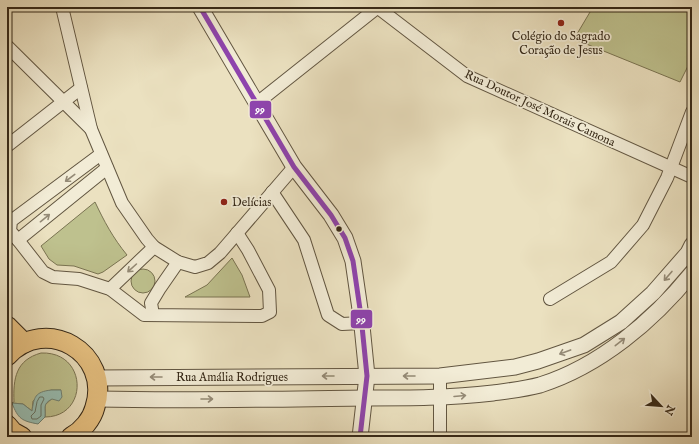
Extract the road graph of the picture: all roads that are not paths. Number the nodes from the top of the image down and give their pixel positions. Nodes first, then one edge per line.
1 (62, 7) edge
2 (200, 7) edge
3 (377, 7) edge
4 (7, 46) edge
5 (81, 88) junction
6 (63, 102) junction
7 (257, 103) junction
8 (692, 112) edge
9 (91, 130) junction
10 (7, 146) edge
11 (101, 154) junction
12 (294, 167) junction
13 (107, 168) junction
14 (670, 168) junction
15 (692, 177) edge
16 (272, 192) junction
17 (237, 233) junction
18 (18, 240) junction
19 (692, 245) edge
20 (154, 247) junction
21 (178, 262) junction
22 (692, 273) edge
23 (110, 289) junction
24 (550, 299) dead end
25 (153, 315) junction
26 (362, 323) junction
27 (7, 326) edge
28 (24, 343) junction
29 (7, 356) edge
30 (367, 376) junction
31 (440, 376) junction
32 (97, 378) junction
33 (365, 398) junction
34 (441, 398) junction
35 (98, 399) junction
36 (7, 425) edge
37 (22, 437) edge
38 (72, 437) edge
39 (360, 437) edge
40 (371, 437) edge
41 (440, 437) edge

1 - 5 street
2 - 7 street
3 - 7 street
3 - 14 street, Rua Doutor José Morais Camona
4 - 6 street
5 - 6 street
5 - 9 street
6 - 9 street
6 - 10 street
7 - 12 street
8 - 14 street
9 - 11 street
11 - 13 street
11 -> 18 street
12 - 16 street
12 - 26 street
18 -> 13 street
13 - 20 street
14 - 15 street, Rua Doutor José Morais Camona
14 - 24 street
16 - 17 street
16 - 26 street
17 - 21 street
17 - 25 street
18 - 23 street
19 -> 31 street, Rua Amália Rodrigues
20 - 21 street
20 -> 23 street
21 - 25 street
34 -> 22 street, Rua Amália Rodrigues
23 - 25 street
26 - 30 street
27 - 28 main road
28 - 29 main road
28 - 32 main road
31 -> 30 street, Rua Amália Rodrigues
30 -> 32 street, Rua Amália Rodrigues
30 - 33 street
31 - 34 street
32 - 35 main road
33 - 34 street, Rua Amália Rodrigues
35 -> 33 street, Rua Amália Rodrigues
33 - 39 street
33 - 40 street
34 - 41 street
35 - 38 main road
36 - 37 main road

